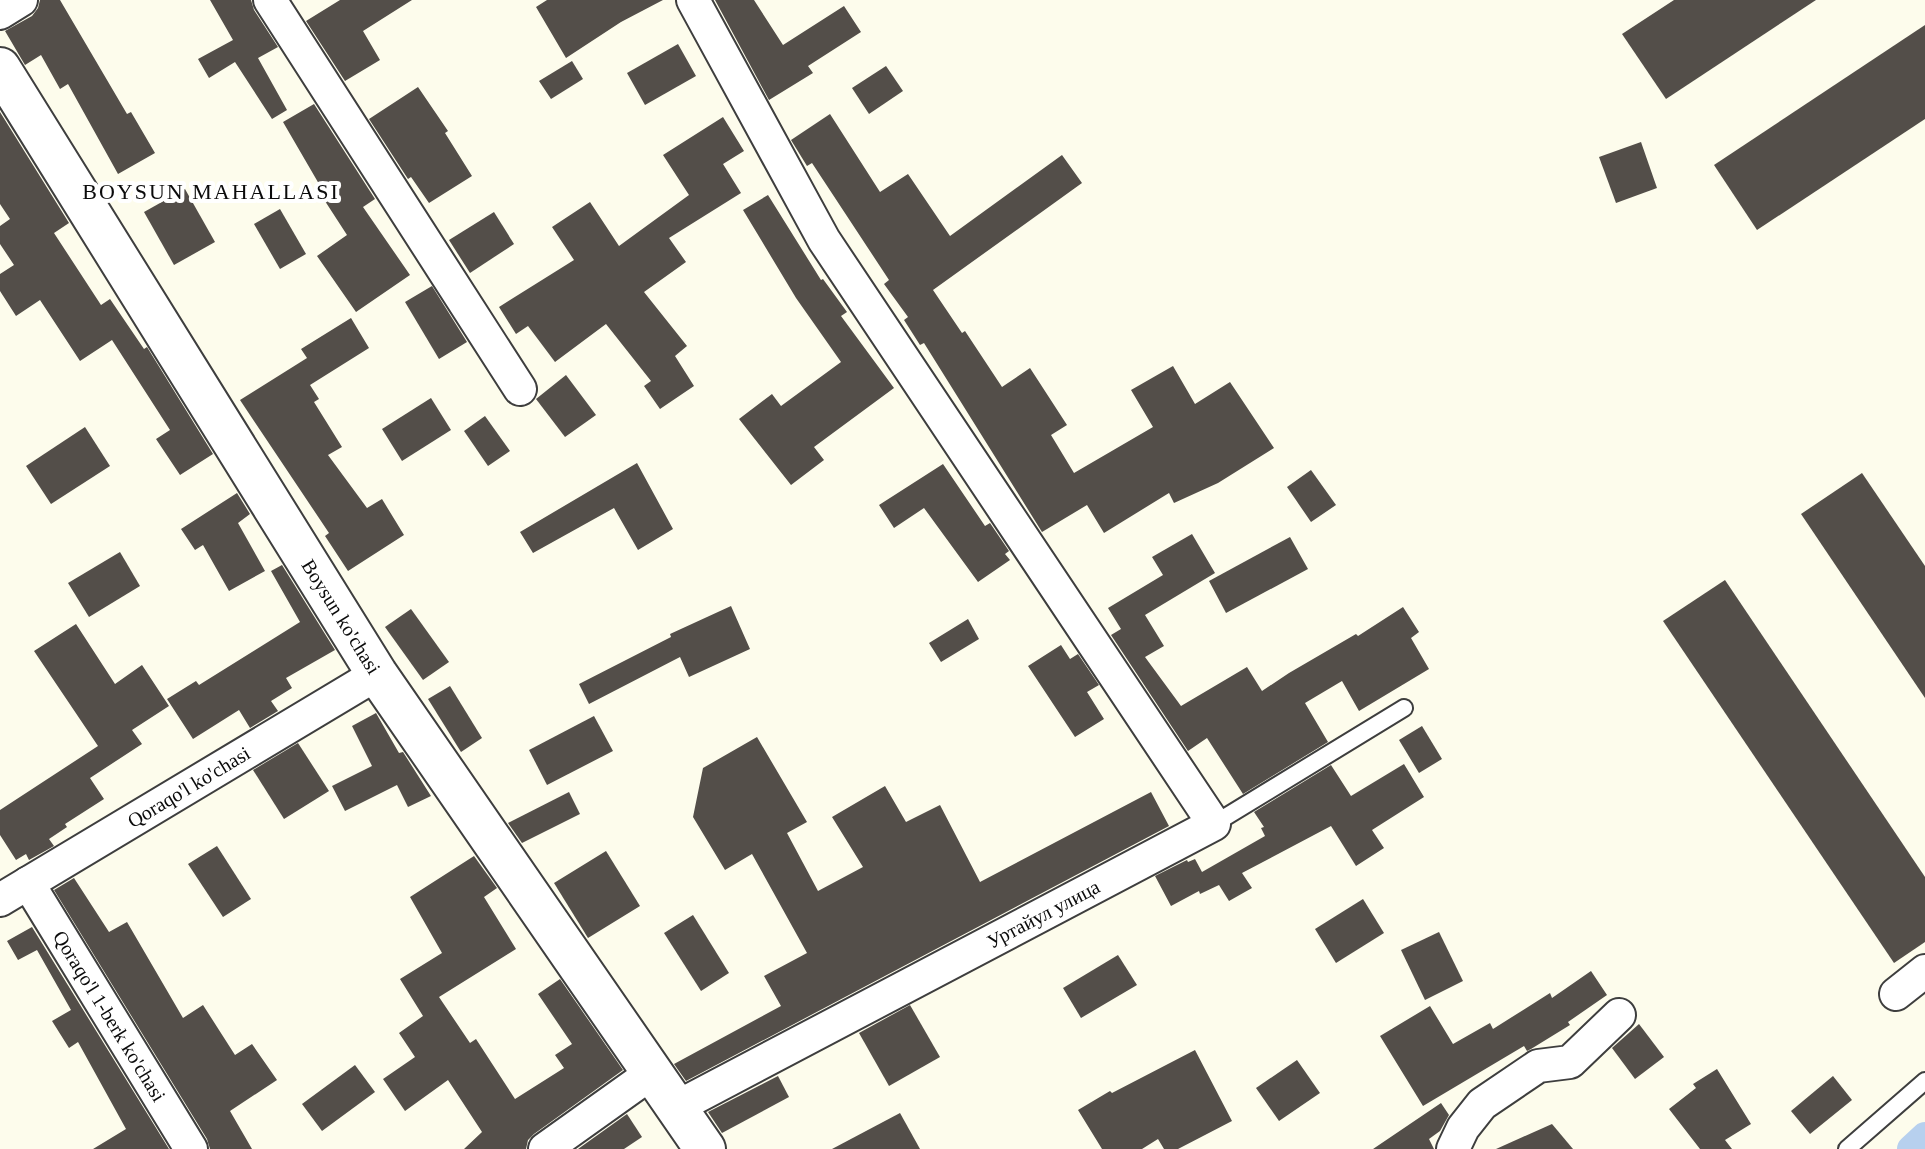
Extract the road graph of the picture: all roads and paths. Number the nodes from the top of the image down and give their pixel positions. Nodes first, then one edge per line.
1 (21, 0) edge
2 (270, 0) edge
3 (693, 0) edge
4 (0, 13) edge
5 (0, 68) edge
6 (520, 389) dead end
7 (377, 674) junction
8 (1404, 708) dead end
9 (1214, 824) junction
10 (28, 883) junction
11 (0, 900) edge
12 (1925, 971) edge
13 (1896, 994) dead end
14 (1619, 1015) dead end
15 (653, 1072) junction
16 (1925, 1081) edge
17 (677, 1107) junction
18 (191, 1149) edge
19 (545, 1149) edge
20 (705, 1149) edge
21 (1453, 1149) edge
22 (1847, 1149) edge

1 - 4 street
2 - 6 street
3 - 9 street
5 - 7 street, Boysun ko'chasi
7 - 10 street, Qoraqo'l ko'chasi
7 - 15 street, Boysun ko'chasi
8 - 9 lane, Уртайул улица
9 - 17 street, Уртайул улица
10 - 11 street, Qoraqo'l ko'chasi
10 - 18 street, Qoraqo'l 1-berk ko'chasi
12 - 13 street
14 - 21 street
15 - 17 street, Boysun ko'chasi
15 - 19 street
16 - 22 lane
17 - 20 street, Boysun ko'chasi

